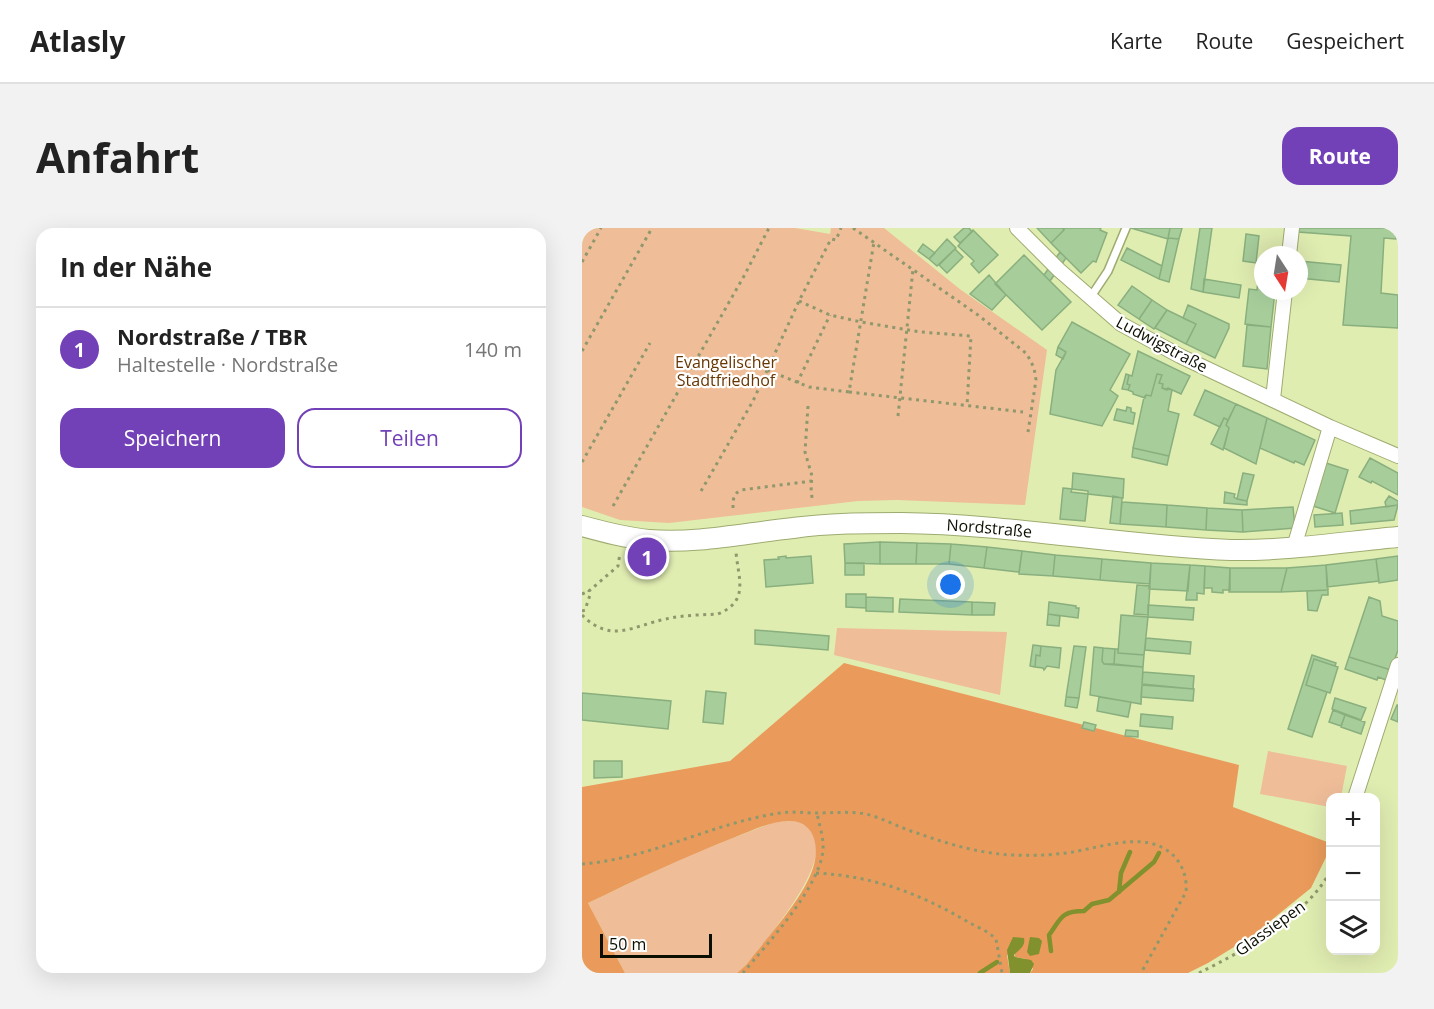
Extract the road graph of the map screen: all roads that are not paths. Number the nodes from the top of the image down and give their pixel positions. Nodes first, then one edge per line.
1 (1017, 228) edge
2 (1126, 228) edge
3 (1292, 228) edge
4 (1290, 246) edge
5 (1090, 298) junction
6 (1284, 300) edge
7 (1273, 399) junction
8 (1330, 427) junction
9 (1398, 456) edge
10 (582, 526) edge
11 (1398, 537) edge
12 (1294, 547) junction
13 (1398, 665) edge
14 (1357, 793) edge

1 - 5 street, Ludwigstraße
2 - 5 lane
3 - 4 street
5 - 7 street, Ludwigstraße
6 - 7 street
7 - 8 street, Ludwigstraße
8 - 9 street, Ludwigstraße
8 - 12 street
10 - 12 street, Nordstraße
11 - 12 street, Nordstraße
13 - 14 street

